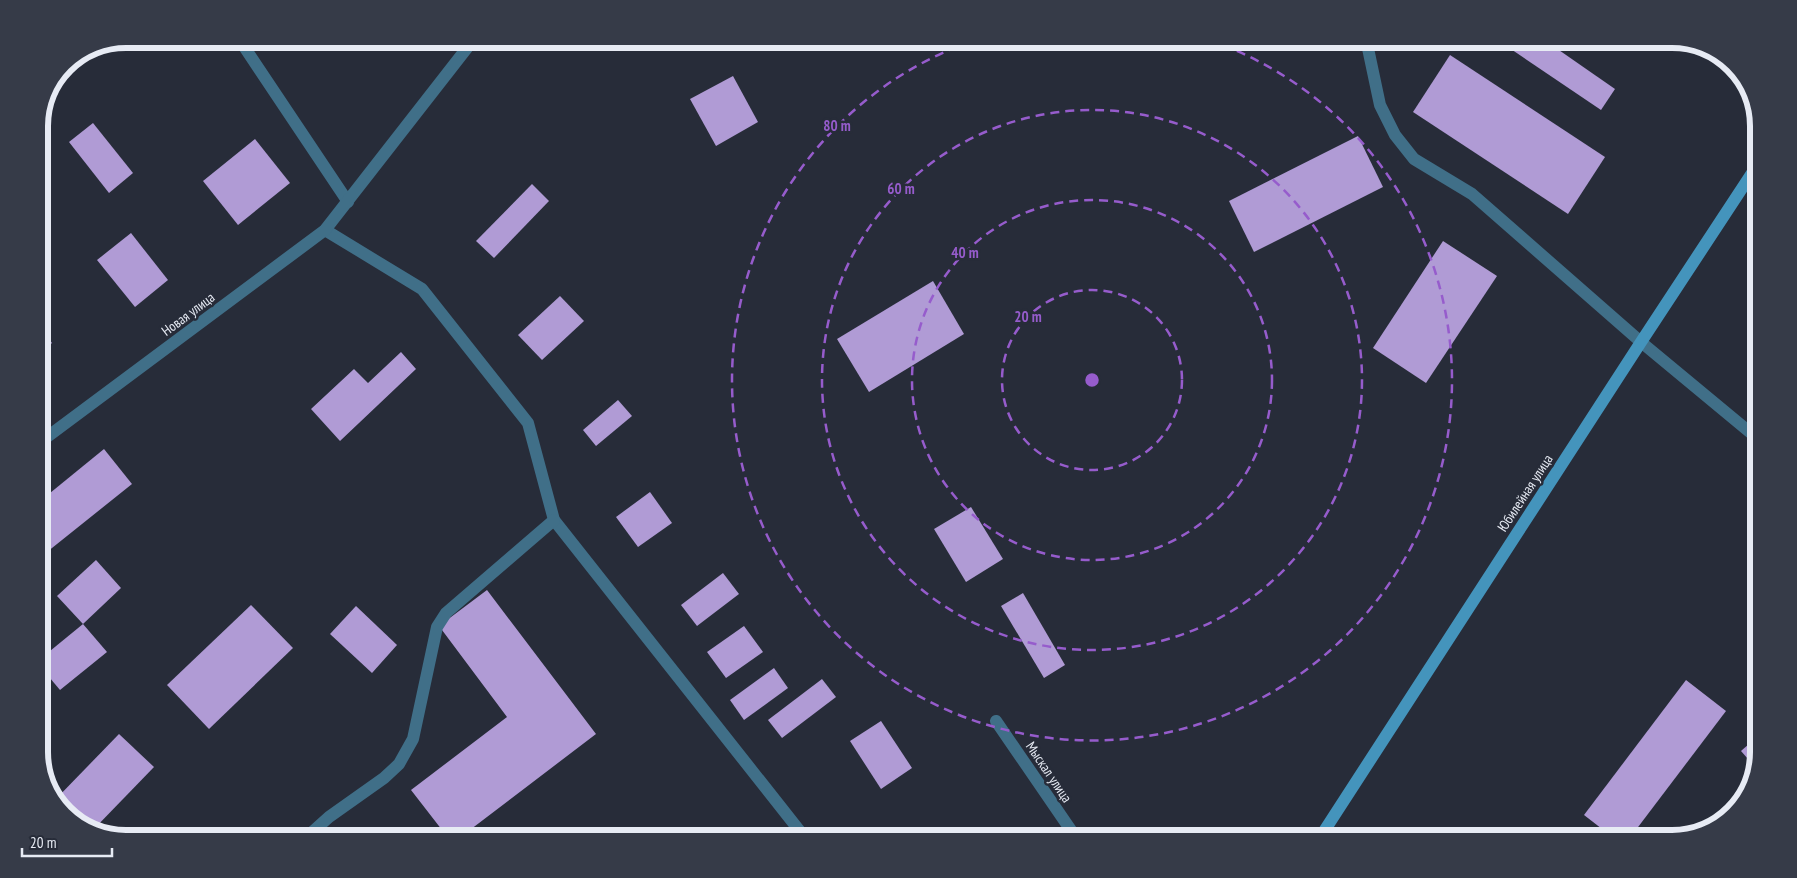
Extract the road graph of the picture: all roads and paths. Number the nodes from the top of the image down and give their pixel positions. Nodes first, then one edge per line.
1 (245, 48) edge
2 (467, 48) edge
3 (1368, 48) edge
4 (1749, 178) edge
5 (348, 202) junction
6 (326, 230) junction
7 (1641, 342) junction
8 (1749, 432) edge
9 (48, 436) edge
10 (554, 520) junction
11 (996, 721) dead end
12 (314, 830) edge
13 (799, 830) edge
14 (1071, 830) edge
15 (1325, 830) edge

1 - 5 street
2 - 5 street, Новая улица
3 - 7 street
4 - 7 main road, Юбилейная улица
5 - 6 street, Новая улица
6 - 9 street, Новая улица
6 - 10 street
7 - 8 street
7 - 15 main road, Юбилейная улица
10 - 12 street
10 - 13 street
11 - 14 street, Мыскал улица

